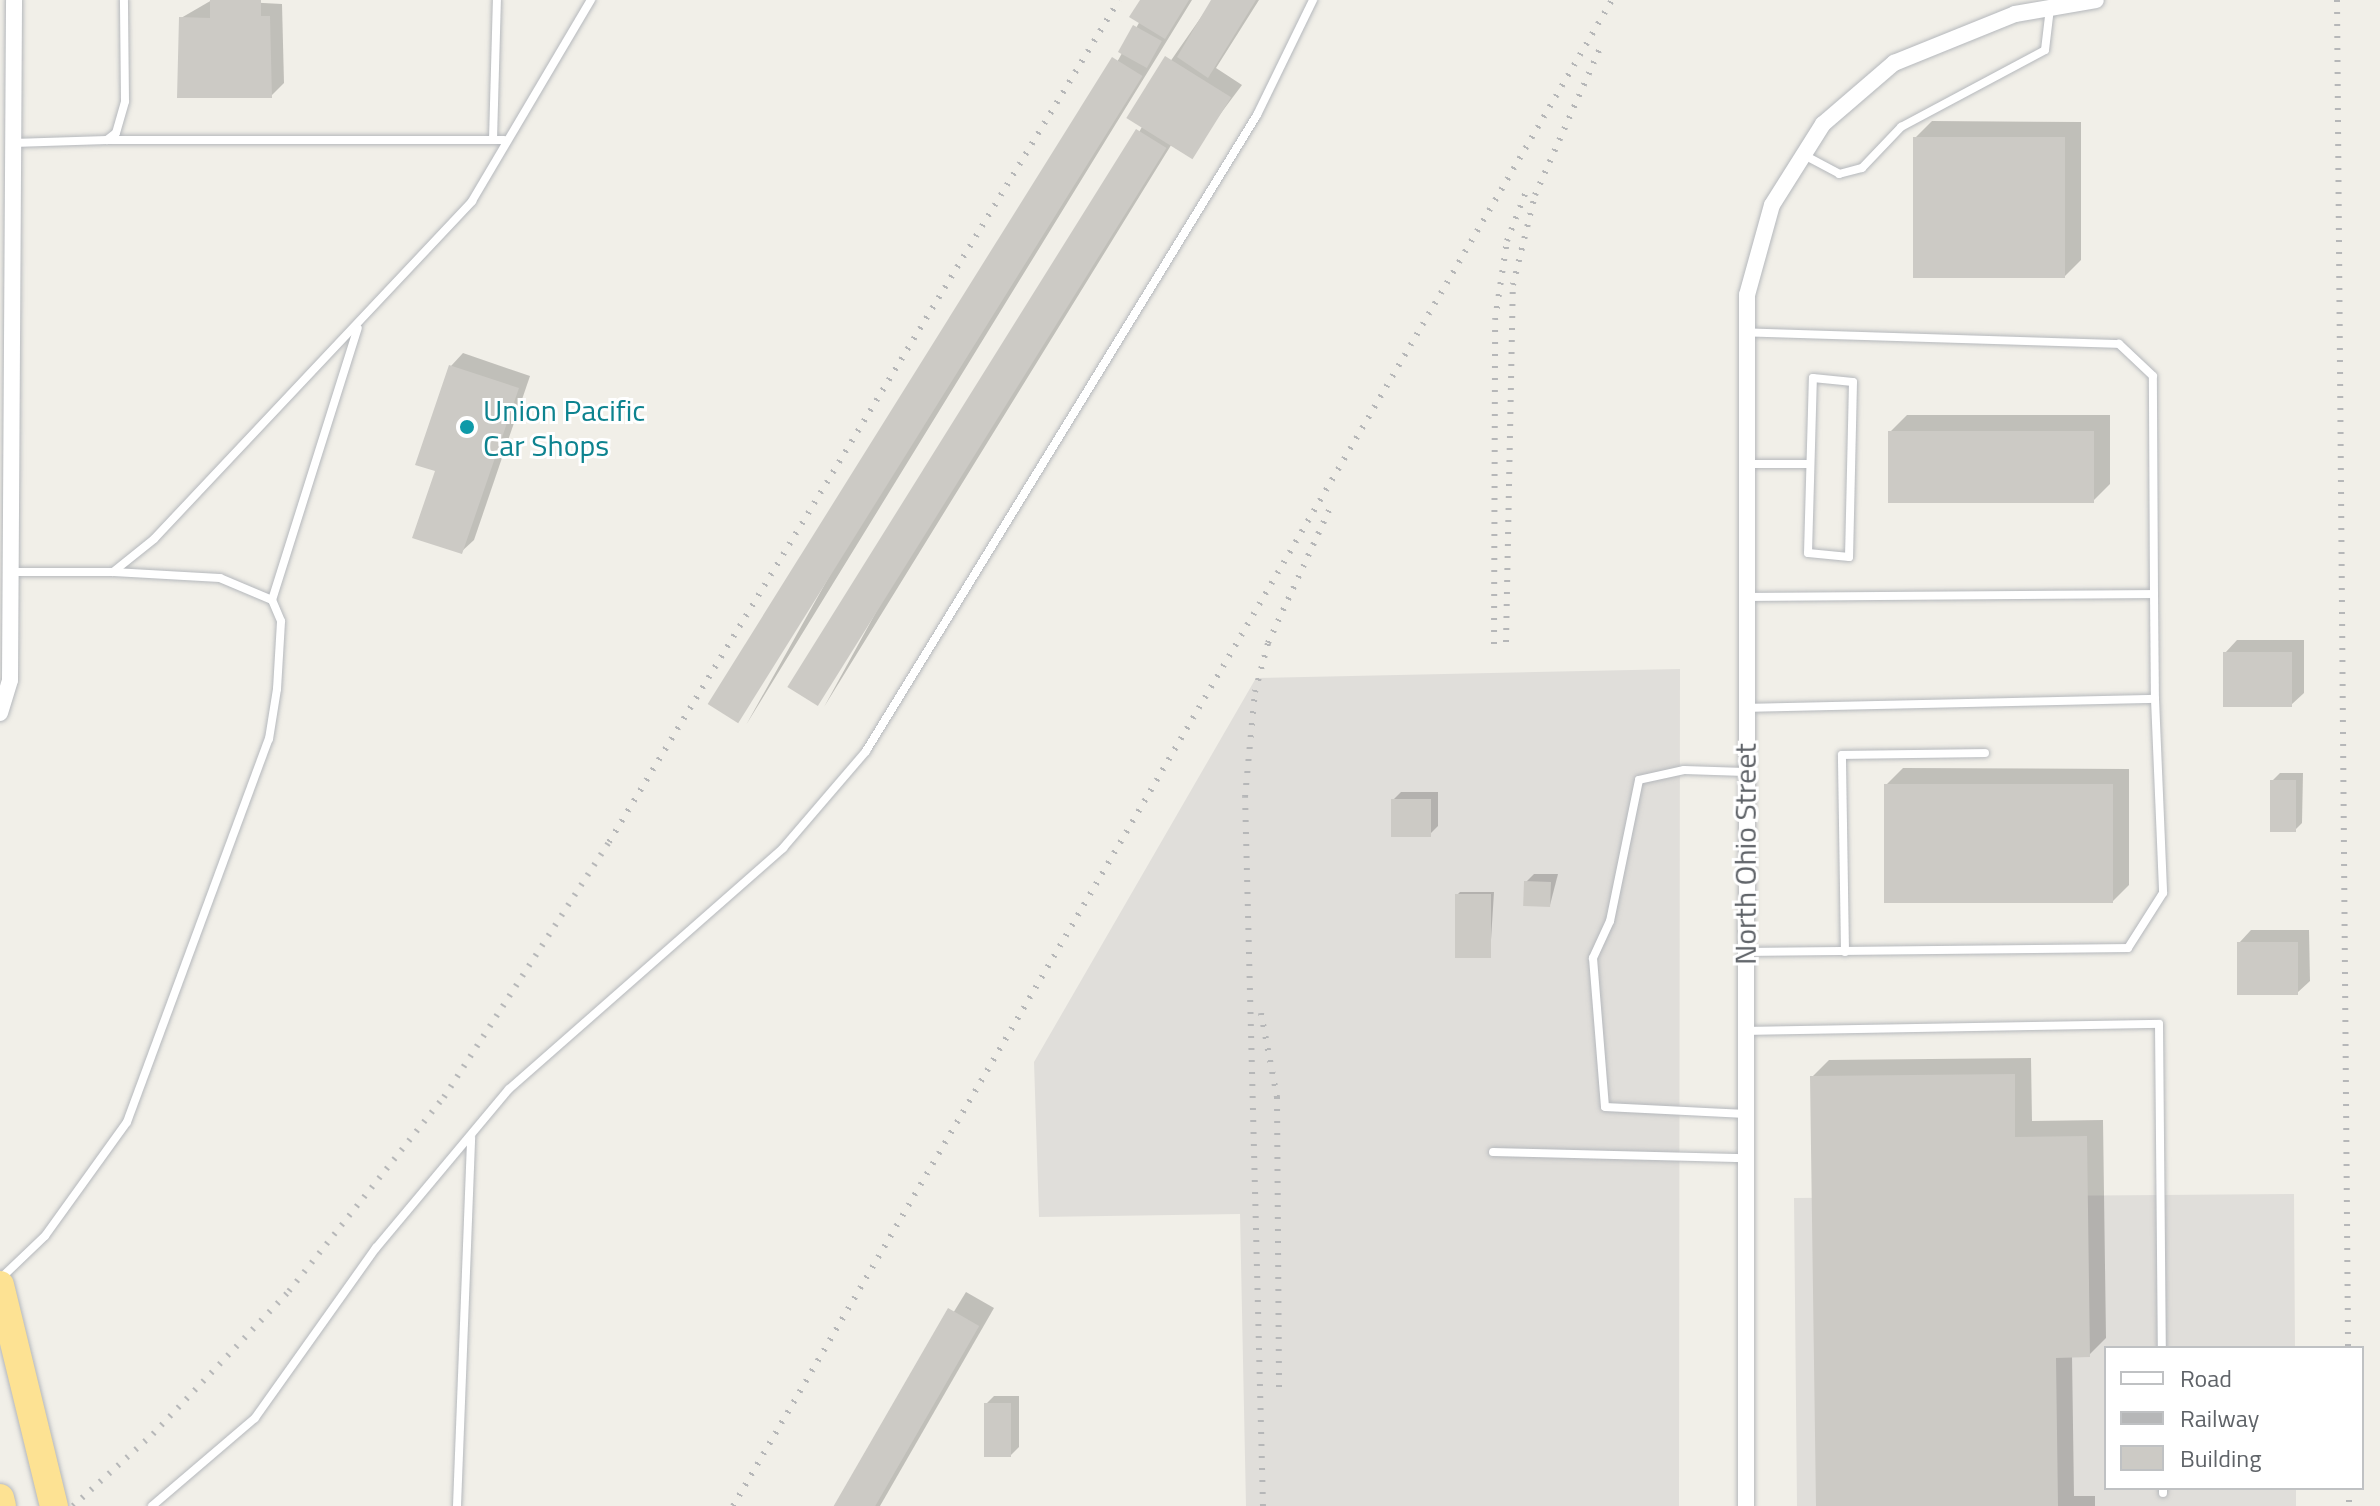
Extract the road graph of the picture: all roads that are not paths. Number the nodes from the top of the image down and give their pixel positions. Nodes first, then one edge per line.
1 (14, 0) edge
2 (124, 0) edge
3 (497, 0) edge
4 (591, 0) edge
5 (1313, 0) edge
6 (2096, 0) edge
7 (2050, 8) junction
8 (107, 140) junction
9 (493, 140) junction
10 (504, 140) junction
11 (13, 143) junction
12 (1804, 155) junction
13 (360, 323) junction
14 (1747, 332) junction
15 (1746, 464) junction
16 (1808, 464) junction
17 (11, 572) junction
18 (113, 572) junction
19 (2154, 594) junction
20 (1745, 597) junction
21 (272, 600) junction
22 (2155, 699) junction
23 (1745, 708) junction
24 (0, 713) edge
25 (1985, 753) dead end
26 (1745, 772) junction
27 (1745, 952) junction
28 (1845, 952) junction
29 (1746, 1031) junction
30 (1746, 1114) junction
31 (471, 1136) junction
32 (1493, 1152) dead end
33 (1746, 1158) junction
34 (0, 1279) edge
35 (0, 1285) edge
36 (2162, 1346) edge
37 (0, 1498) edge
38 (2, 1506) edge
39 (54, 1506) edge
40 (152, 1506) edge
41 (457, 1506) edge
42 (1746, 1506) edge

1 - 11 street
2 - 8 lane
3 - 9 lane
4 - 10 lane
5 - 31 lane
6 - 7 street, North Ohio Street
7 - 12 street, North Ohio Street
7 - 12 lane
8 - 9 lane
8 - 11 lane
9 - 10 lane
10 - 13 lane
11 - 17 street
12 - 14 street, North Ohio Street
13 - 18 lane
13 - 21 lane
14 - 15 street, North Ohio Street
14 - 19 lane
15 - 16 lane
15 - 20 street, North Ohio Street
16 - 16 lane
17 - 18 lane
17 - 24 street
18 - 21 lane
19 - 20 lane
19 - 22 lane
20 - 23 street, North Ohio Street
21 - 34 lane
22 - 23 lane
22 - 28 lane
23 - 26 street, North Ohio Street
25 - 28 lane
26 - 27 street, North Ohio Street
26 - 30 lane
27 - 28 lane
27 - 29 street, North Ohio Street
29 - 30 street, North Ohio Street
29 - 36 lane
30 - 33 street, North Ohio Street
31 - 40 lane
31 - 41 lane
32 - 33 lane
33 - 42 street, North Ohio Street
35 - 39 highway
37 - 38 highway

